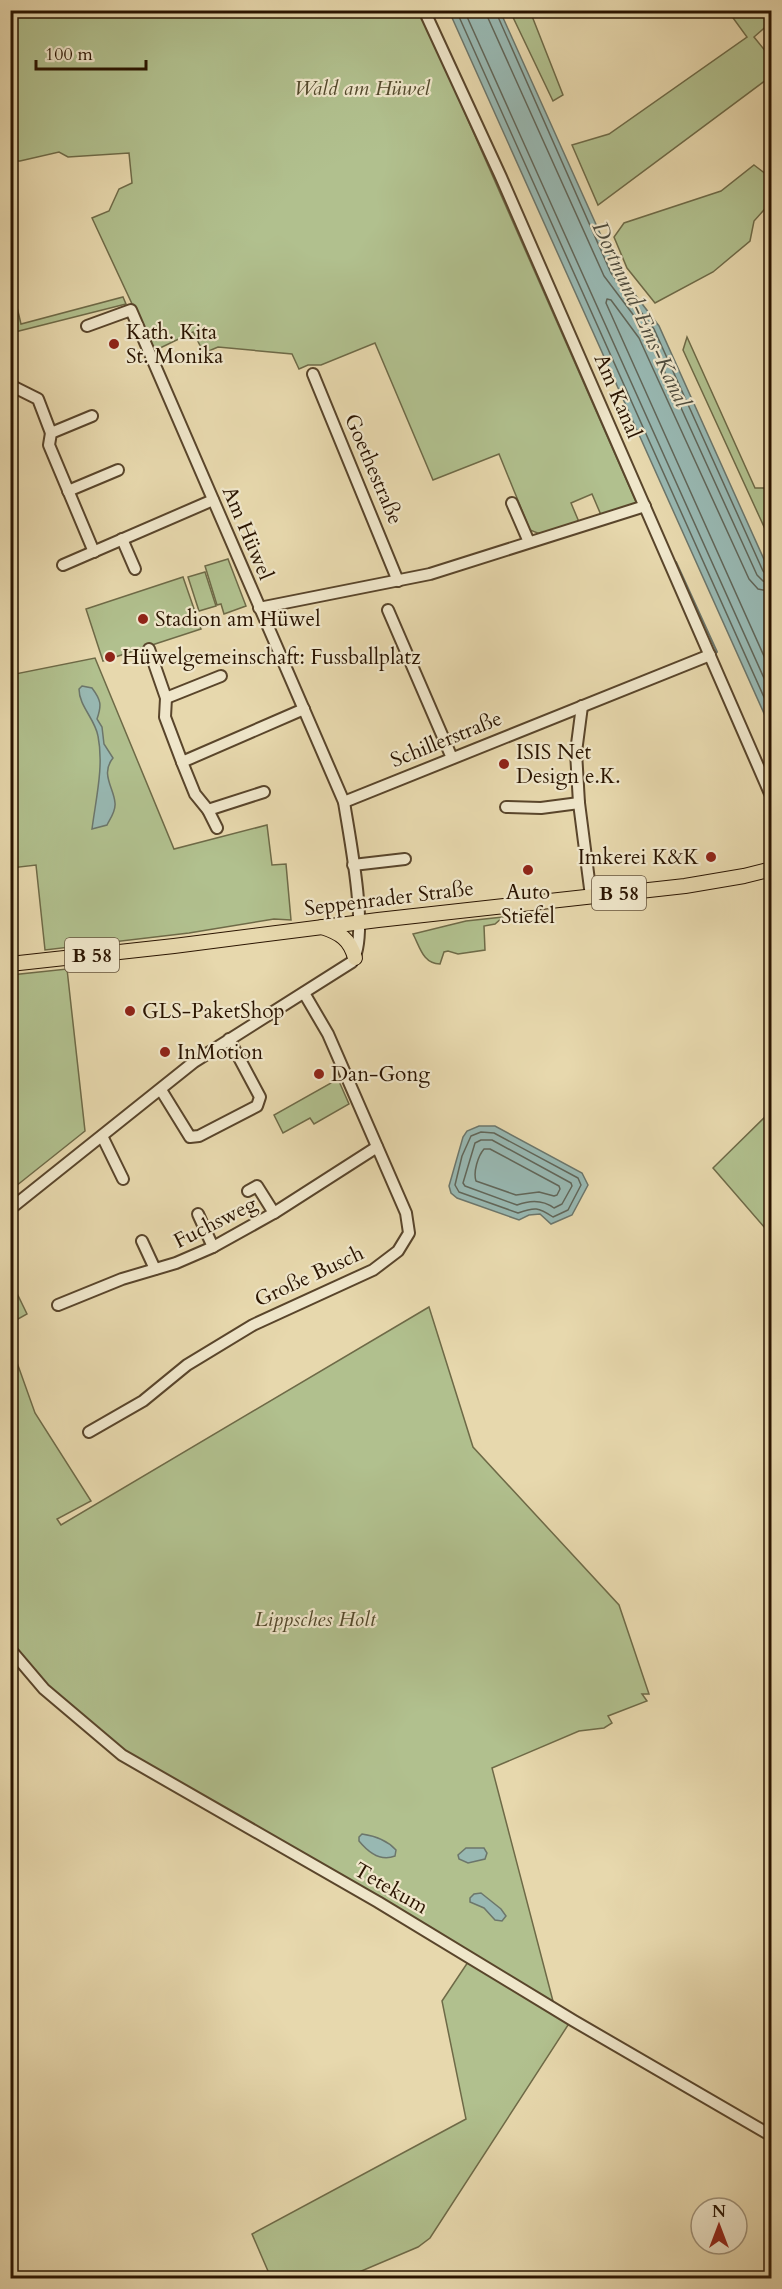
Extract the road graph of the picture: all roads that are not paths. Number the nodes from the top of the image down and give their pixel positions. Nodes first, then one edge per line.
1 (424, 10) edge
2 (87, 326) dead end
3 (313, 374) dead end
4 (10, 385) edge
5 (92, 416) dead end
6 (51, 433) junction
7 (118, 470) dead end
8 (68, 492) junction
9 (213, 500) junction
10 (512, 503) dead end
11 (645, 506) junction
12 (122, 539) junction
13 (529, 542) junction
14 (94, 552) junction
15 (63, 565) dead end
16 (135, 569) dead end
17 (398, 581) junction
18 (259, 608) junction
19 (388, 610) dead end
20 (148, 649) dead end
21 (710, 655) junction
22 (221, 676) dead end
23 (166, 698) junction
24 (582, 706) junction
25 (304, 709) junction
26 (452, 758) junction
27 (182, 762) junction
28 (264, 792) dead end
29 (771, 798) edge
30 (344, 802) junction
31 (579, 803) junction
32 (506, 807) dead end
33 (208, 810) junction
34 (217, 828) dead end
35 (405, 859) dead end
36 (353, 866) junction
37 (771, 869) edge
38 (591, 896) junction
39 (359, 922) junction
40 (320, 927) junction
41 (355, 958) junction
42 (10, 964) edge
43 (304, 993) junction
44 (229, 1039) junction
45 (161, 1090) junction
46 (102, 1136) junction
47 (377, 1147) junction
48 (123, 1179) dead end
49 (248, 1191) dead end
50 (10, 1209) edge
51 (198, 1214) dead end
52 (274, 1214) junction
53 (142, 1241) dead end
54 (213, 1247) junction
55 (155, 1269) junction
56 (58, 1305) dead end
57 (89, 1432) dead end
58 (10, 1649) edge
59 (771, 2136) edge

1 - 11 street, Am Kanal
2 - 9 street, Am Hüwel
3 - 17 street, Goethestraße
4 - 6 street
5 - 6 street
6 - 8 street
7 - 8 street
8 - 14 street
9 - 12 street
9 - 18 street, Am Hüwel
10 - 13 street
11 - 13 street
11 - 21 street, Am Kanal
12 - 14 street
12 - 16 street
13 - 17 street
14 - 15 street
17 - 18 street
18 - 25 street, Am Hüwel
19 - 26 street
20 - 23 street
21 - 24 street
21 - 29 street, Am Kanal
22 - 23 street
23 - 27 street
24 - 26 street, Schillerstraße
24 - 31 street
25 - 27 street
25 - 30 street, Am Hüwel
26 - 30 street, Schillerstraße
27 - 33 street
28 - 33 street
30 - 36 street, Am Hüwel
31 - 32 street
31 - 38 street
33 - 34 street
35 - 36 street
36 - 39 street, Am Hüwel
37 - 38 main road, Seppenrader Straße / B 58
38 - 39 main road, Seppenrader Straße / B 58
39 - 40 main road, Seppenrader Straße / B 58
39 - 41 street, Am Hüwel
40 - 41 main road
40 - 42 main road, Seppenrader Straße / B 58
41 - 43 street
43 - 44 street
43 - 47 street, Große Busch
44 - 45 street
44 - 45 street
45 - 46 street
46 - 48 street
46 - 50 street
47 - 52 street, Fuchsweg
47 - 57 street, Große Busch
49 - 52 street
51 - 54 street
52 - 54 street, Fuchsweg
53 - 55 street
54 - 55 street, Fuchsweg
55 - 56 street, Fuchsweg
58 - 59 street, Tetekum

